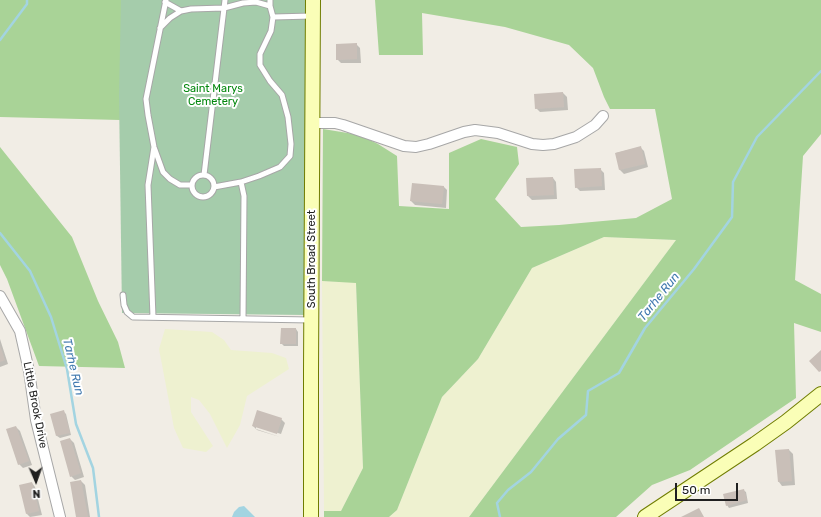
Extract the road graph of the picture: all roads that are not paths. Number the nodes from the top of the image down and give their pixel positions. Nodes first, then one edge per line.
1 (225, 0) edge
2 (270, 0) edge
3 (314, 0) edge
4 (165, 1) edge
5 (270, 6) junction
6 (224, 8) junction
7 (181, 12) junction
8 (314, 16) junction
9 (273, 18) junction
10 (160, 28) junction
11 (603, 116) dead end
12 (313, 123) junction
13 (154, 147) junction
14 (204, 175) junction
15 (241, 182) junction
16 (191, 185) junction
17 (214, 187) junction
18 (123, 295) dead end
19 (0, 296) edge
20 (153, 317) junction
21 (243, 319) junction
22 (312, 320) junction
23 (821, 394) edge
24 (60, 517) edge
25 (311, 517) edge
26 (645, 517) edge

1 - 6 lane
2 - 5 lane
3 - 8 street, South Broad Street
4 - 7 lane
4 - 10 lane
5 - 6 lane
5 - 9 lane
6 - 7 lane
6 - 14 lane
7 - 10 lane
8 - 9 lane
8 - 12 street, South Broad Street
9 - 15 lane
10 - 13 lane
11 - 12 street
12 - 22 street, South Broad Street
13 - 16 lane
13 - 20 lane
14 - 16 lane
14 - 17 lane
15 - 17 lane
15 - 21 lane
16 - 17 lane
18 - 20 lane
19 - 24 street, Little Brook Drive
20 - 21 lane
21 - 22 lane
22 - 25 street, South Broad Street
23 - 26 street

